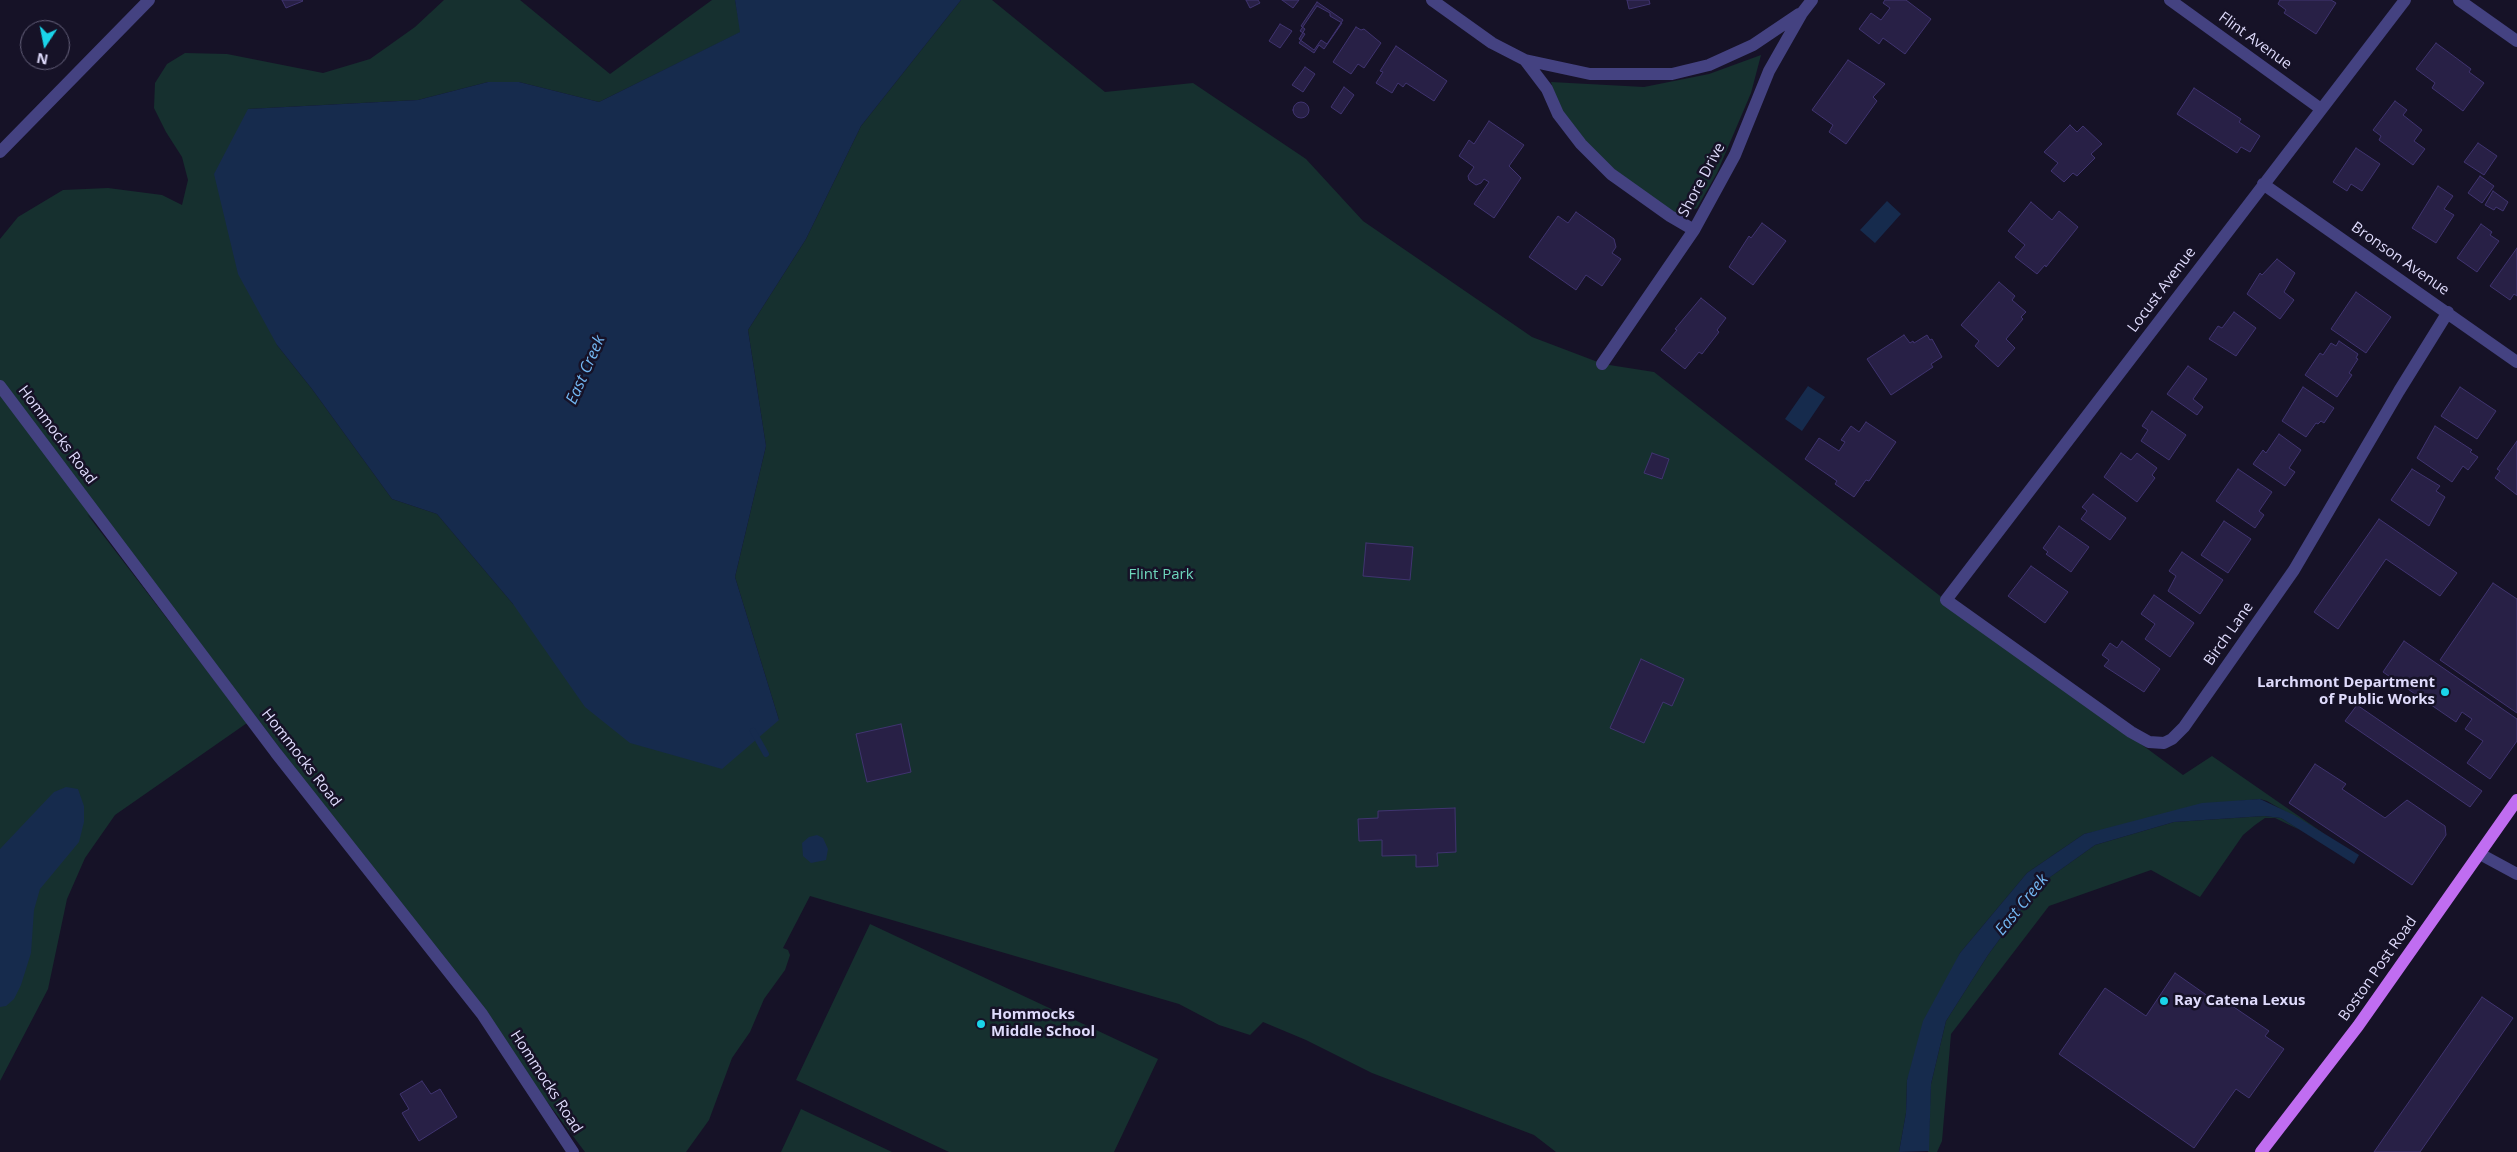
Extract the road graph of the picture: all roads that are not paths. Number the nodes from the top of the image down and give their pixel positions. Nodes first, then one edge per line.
1 (149, 0) edge
2 (1432, 0) edge
3 (1812, 0) edge
4 (2170, 0) edge
5 (2405, 0) edge
6 (2459, 0) edge
7 (1802, 13) junction
8 (2517, 40) edge
9 (1525, 60) junction
10 (2322, 109) junction
11 (0, 152) edge
12 (2263, 184) junction
13 (1694, 230) junction
14 (2448, 312) junction
15 (2517, 362) edge
16 (1602, 364) dead end
17 (0, 386) edge
18 (1946, 600) joint
19 (2517, 800) edge
20 (2480, 854) junction
21 (2517, 874) edge
22 (573, 1152) edge
23 (2261, 1152) edge

1 - 11 street
2 - 9 street
3 - 7 street, Shore Drive
4 - 10 street, Flint Avenue
5 - 10 street, Locust Avenue
6 - 8 street
7 - 9 street
7 - 13 street, Shore Drive
9 - 13 street
10 - 12 street, Locust Avenue
12 - 14 street, Bronson Avenue
12 - 18 street, Locust Avenue
13 - 16 street, Shore Drive
14 - 15 street, Bronson Avenue
14 - 18 street, Birch Lane
17 - 22 street, Hommocks Road
19 - 20 main road, Boston Post Road
20 - 21 street
20 - 23 main road, Boston Post Road

